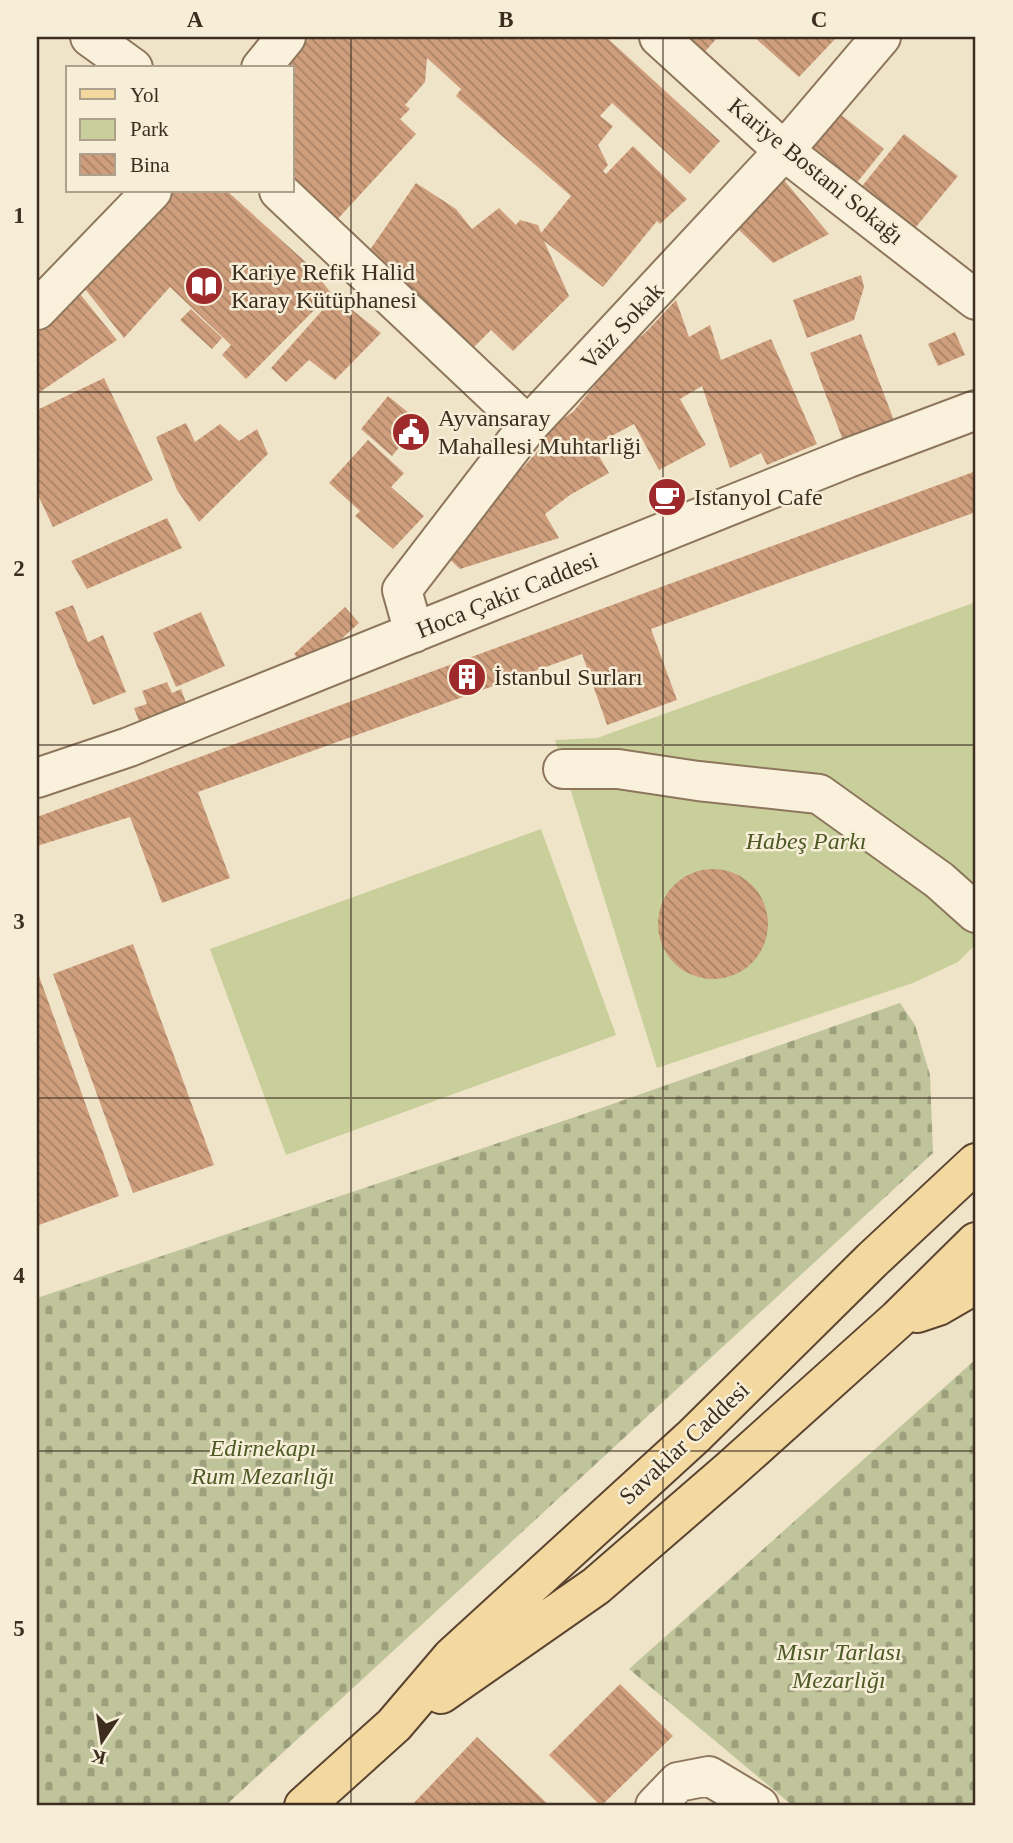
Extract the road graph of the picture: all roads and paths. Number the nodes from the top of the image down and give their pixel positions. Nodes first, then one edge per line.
1 (90, 37) edge
2 (286, 37) edge
3 (659, 37) edge
4 (881, 37) edge
5 (129, 66) edge
6 (263, 66) edge
7 (784, 151) junction
8 (151, 192) edge
9 (280, 192) edge
10 (976, 300) edge
11 (37, 310) edge
12 (976, 410) edge
13 (528, 426) junction
14 (414, 633) junction
15 (563, 769) dead end
16 (37, 778) edge
17 (976, 913) edge
18 (976, 1163) edge
19 (976, 1242) edge
20 (976, 1283) edge
21 (898, 1319) junction
22 (394, 1725) junction
23 (304, 1806) edge
24 (655, 1806) edge
25 (758, 1806) edge

1 - 5 street
2 - 6 street
3 - 7 street, Kariye Bostani Sokağı
4 - 7 street, Vaiz Sokak
7 - 10 street, Kariye Bostani Sokağı
7 - 13 street, Vaiz Sokak
8 - 11 street
9 - 13 street
12 - 14 street, Hoca Çakir Caddesi
13 - 14 street, Vaiz Sokak
14 - 16 street, Hoca Çakir Caddesi
15 - 17 street
18 - 22 main road, Savaklar Caddesi
19 - 21 main road, Savaklar Caddesi
20 - 21 main road
21 - 22 main road, Savaklar Caddesi
22 - 23 main road, Savaklar Caddesi
24 - 25 street

